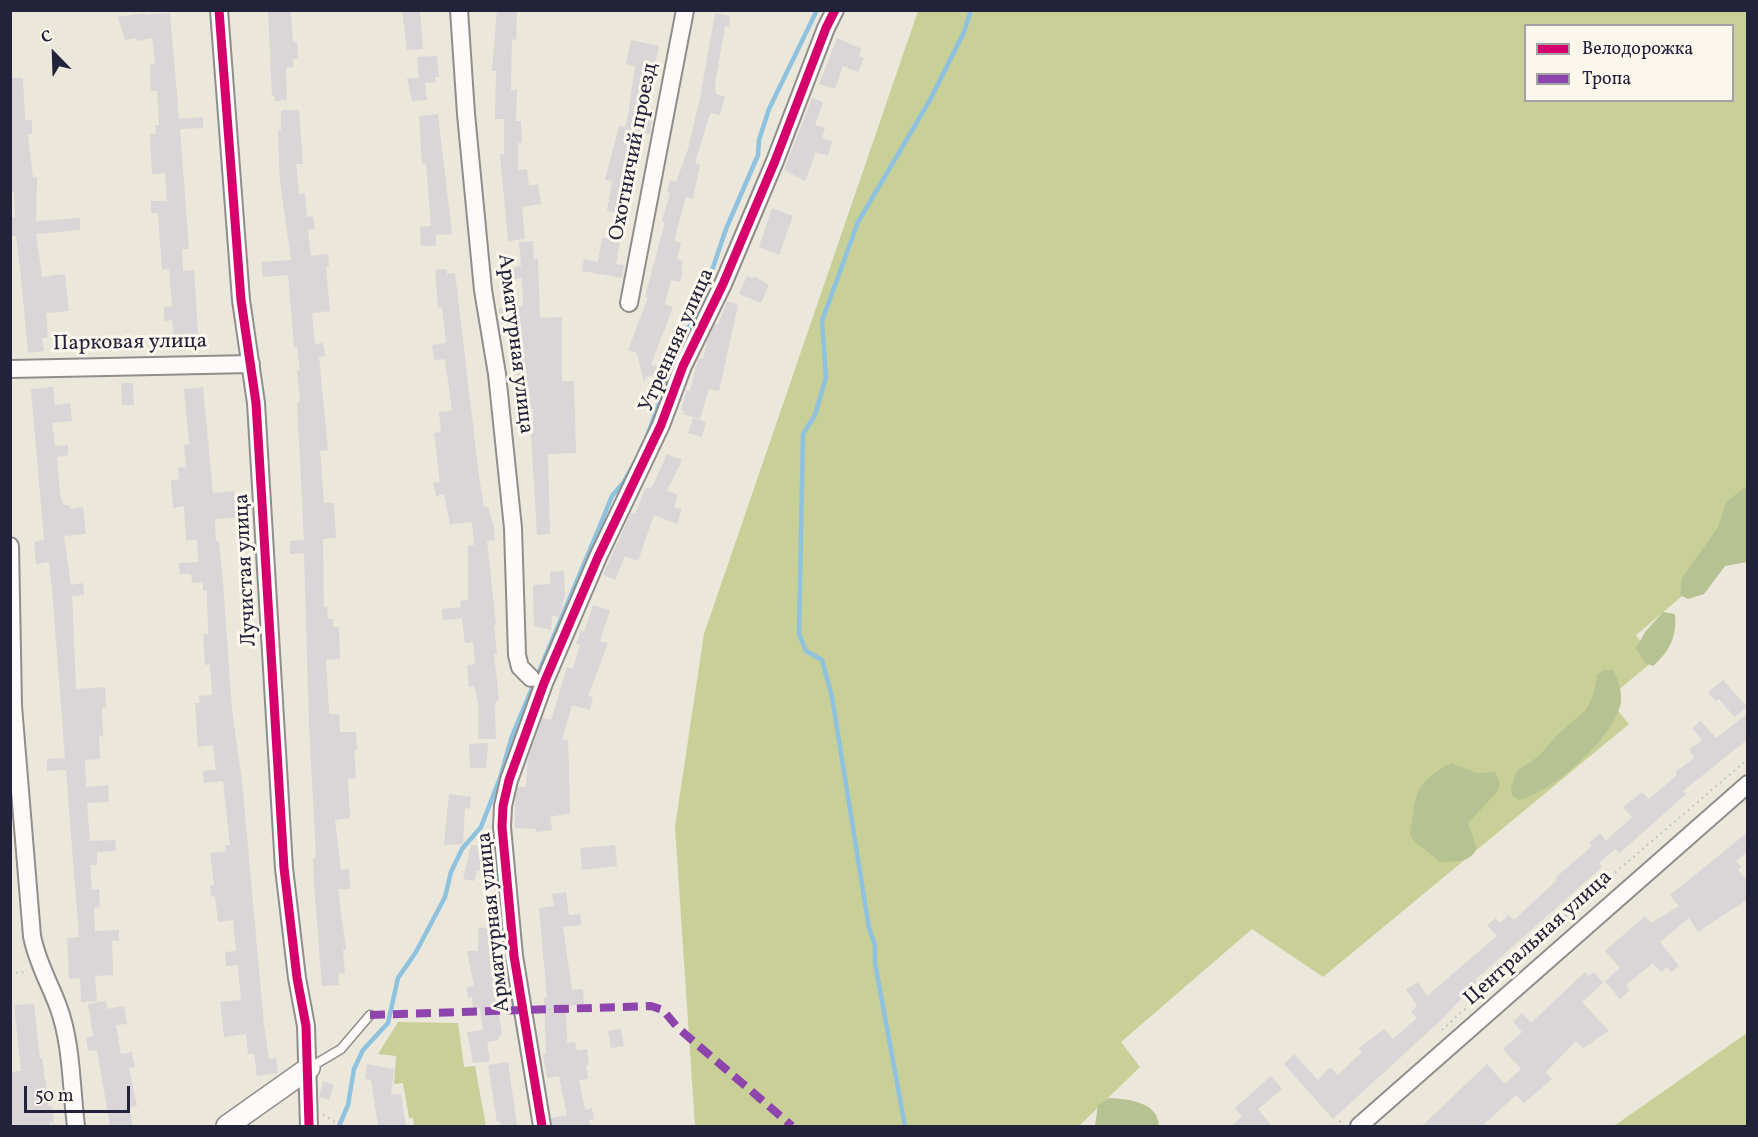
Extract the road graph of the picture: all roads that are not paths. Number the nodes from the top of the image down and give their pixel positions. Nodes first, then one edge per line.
1 (219, 10) edge
2 (459, 10) edge
3 (685, 10) edge
4 (835, 10) edge
5 (628, 303) dead end
6 (251, 364) junction
7 (10, 369) edge
8 (10, 546) edge
9 (538, 681) junction
10 (1748, 784) edge
11 (370, 1015) dead end
12 (309, 1068) junction
13 (1356, 1119) edge
14 (76, 1126) edge
15 (227, 1126) edge
16 (309, 1126) edge
17 (542, 1126) edge

1 - 6 street, Лучистая улица
2 - 9 street, Арматурная улица
3 - 5 street, Охотничий проезд
4 - 9 street, Утренняя улица
6 - 7 street, Парковая улица
6 - 12 street, Лучистая улица
8 - 14 street
9 - 17 street, Арматурная улица
10 - 13 street, Центральная улица
11 - 12 lane
12 - 15 street
12 - 16 street, Лучистая улица

